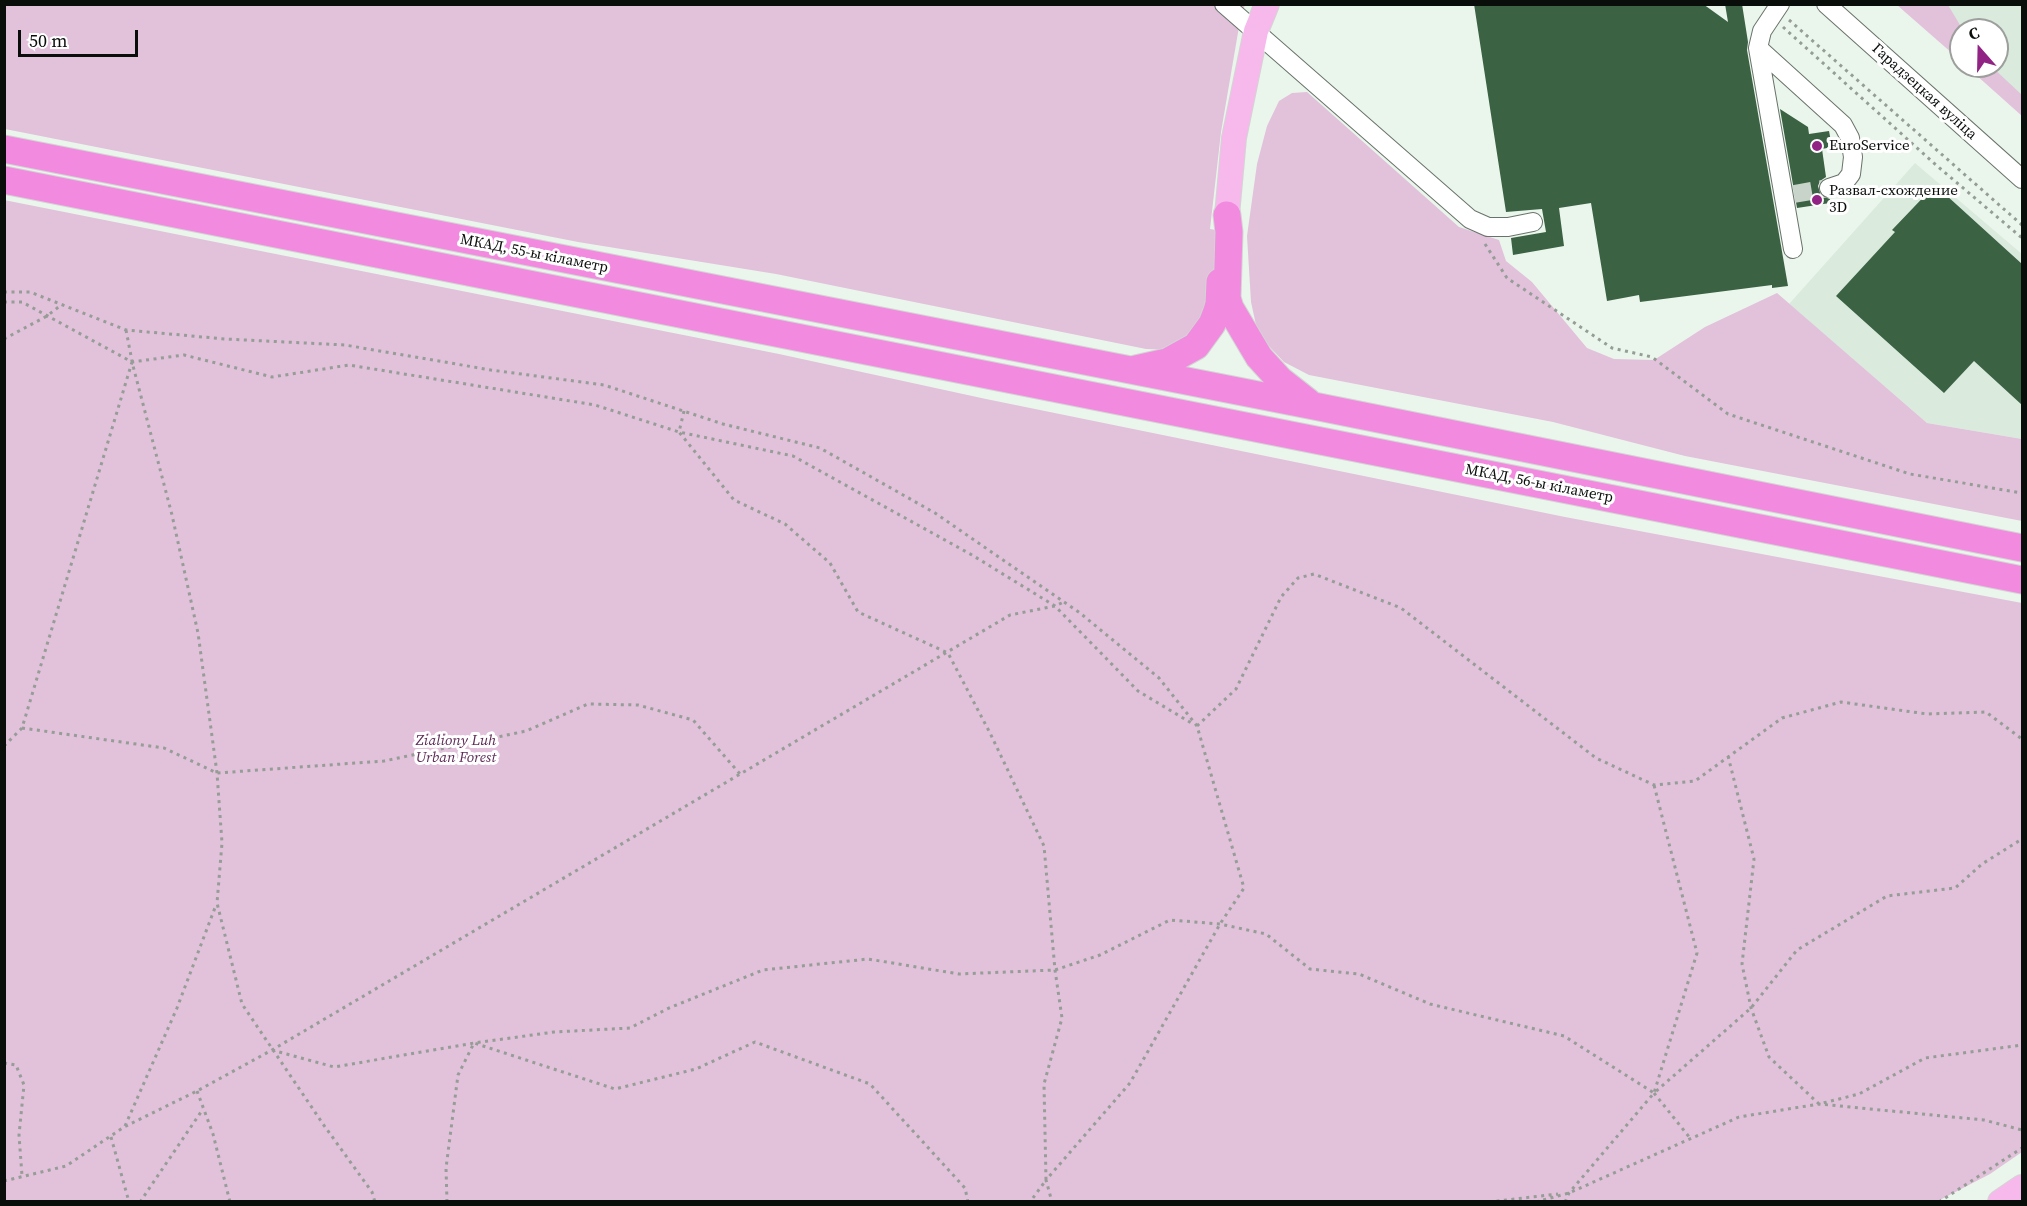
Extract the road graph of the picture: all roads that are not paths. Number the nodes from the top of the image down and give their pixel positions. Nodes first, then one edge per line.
1 (1224, 4) edge
2 (1267, 4) edge
3 (1826, 4) edge
4 (1776, 10) edge
5 (1256, 31) junction
6 (1758, 48) junction
7 (4, 149) edge
8 (2022, 179) edge
9 (4, 180) edge
10 (1828, 189) tunnel mouth
11 (1227, 215) junction
12 (1533, 222) dead end
13 (1793, 249) dead end
14 (1129, 371) junction
15 (1055, 388) joint
16 (1314, 406) junction
17 (2022, 548) edge
18 (2022, 580) edge
19 (2022, 1187) edge
20 (2000, 1202) edge

1 - 5 street
2 - 5 main road
3 - 8 street, Гарадзецкая вуліца
4 - 6 street
5 - 11 main road
5 - 12 street
6 - 10 street
6 - 13 street
7 - 14 highway, МКАД, 55-ы кіламетр
9 - 15 highway, МКАД, 55-ы кіламетр
11 - 14 highway
11 - 16 highway
14 - 16 highway
15 - 18 highway, МКАД, 56-ы кіламетр
16 - 17 highway
19 - 20 main road

